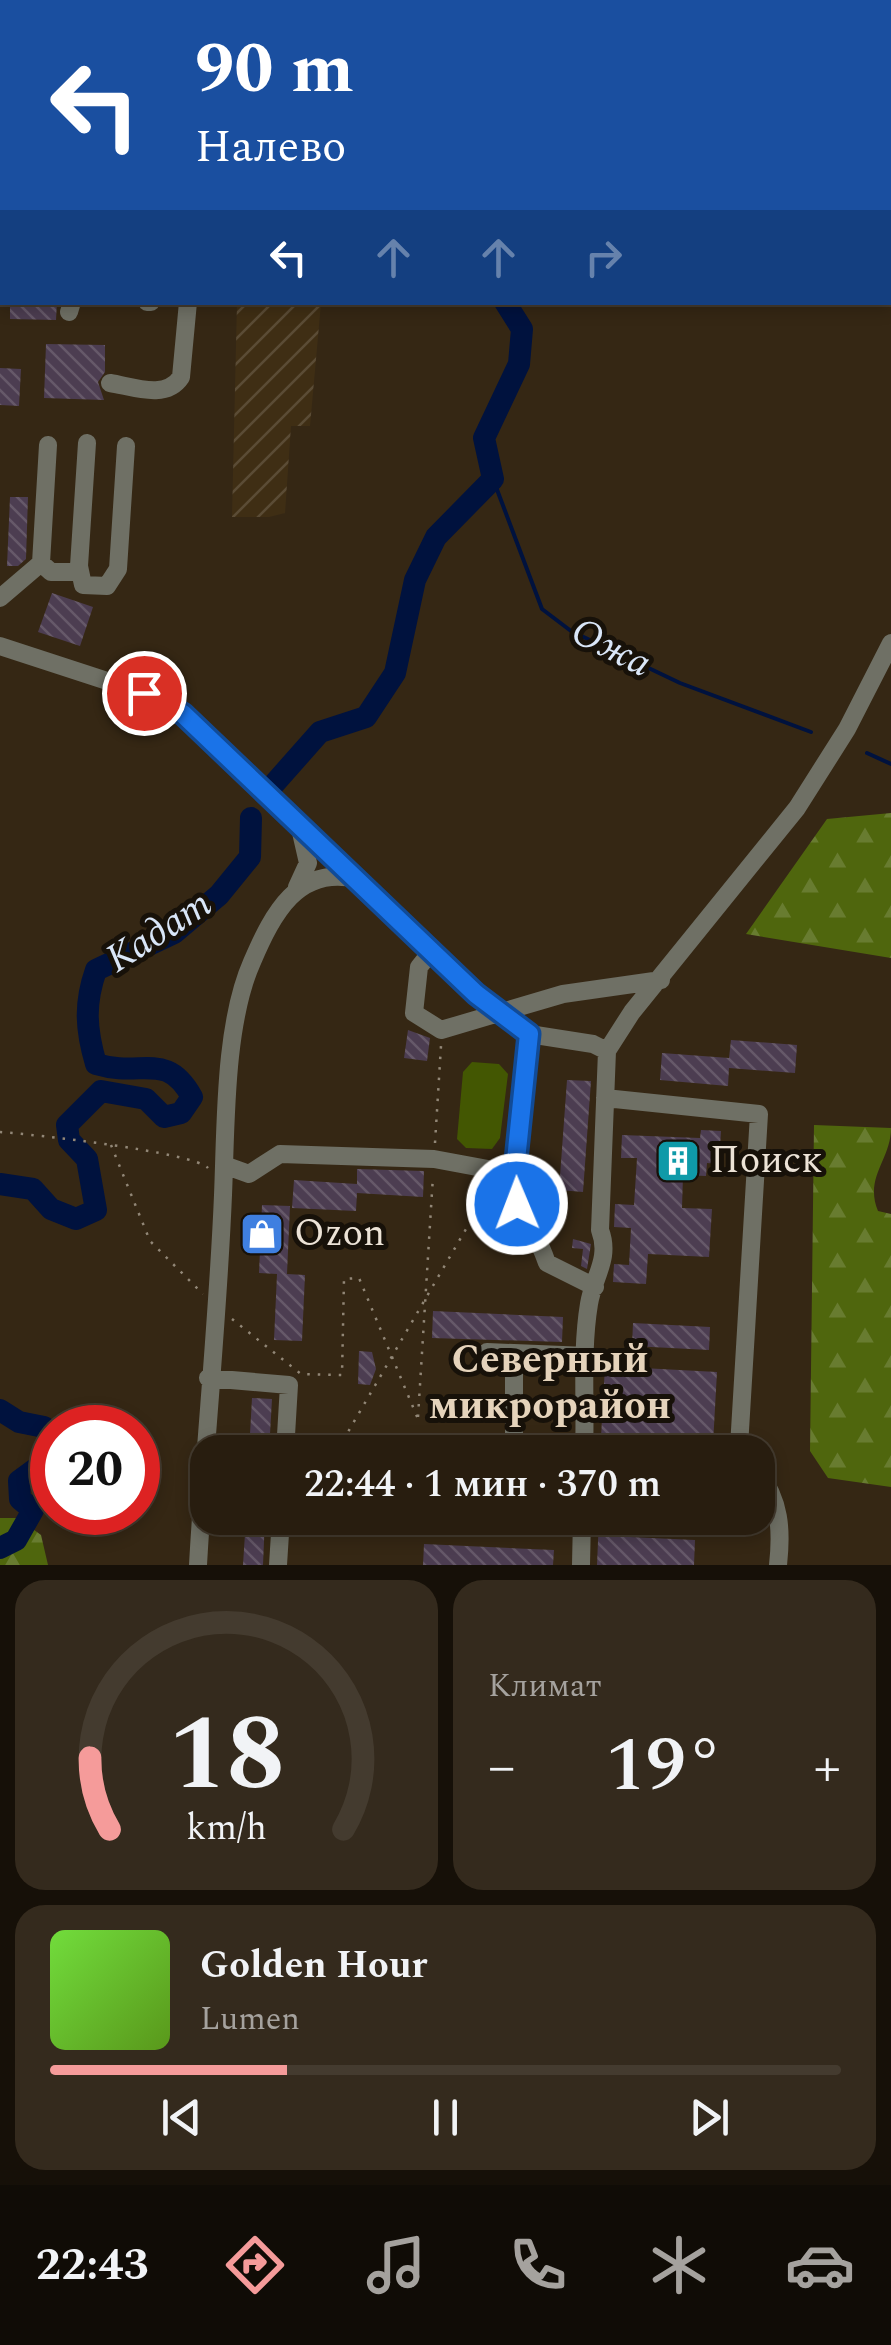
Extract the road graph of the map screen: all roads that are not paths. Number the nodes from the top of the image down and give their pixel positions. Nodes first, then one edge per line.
1 (188, 305) edge
2 (110, 383) dead end
3 (87, 444) dead end
4 (48, 445) dead end
5 (126, 446) dead end
6 (41, 564) junction
7 (79, 566) junction
8 (0, 598) edge
9 (891, 643) edge
10 (0, 646) edge
11 (300, 827) junction
12 (357, 879) junction
13 (297, 887) junction
14 (432, 952) junction
15 (661, 980) junction
16 (499, 1015) junction
17 (529, 1034) junction
18 (607, 1052) junction
19 (605, 1098) junction
20 (224, 1165) junction
21 (504, 1172) junction
22 (595, 1286) junction
23 (488, 1352) dead end
24 (514, 1353) junction
25 (587, 1356) junction
26 (208, 1378) junction
27 (286, 1435) edge
28 (514, 1435) edge
29 (585, 1435) edge
30 (741, 1435) edge
31 (775, 1504) edge
32 (280, 1535) edge
33 (582, 1535) edge
34 (198, 1565) edge
35 (278, 1565) edge
36 (581, 1565) edge
37 (778, 1565) edge

1 - 2 street
3 - 7 street
4 - 6 street
5 - 7 street
6 - 7 street
6 - 8 street
9 - 15 street
10 - 11 street
11 - 12 street
11 - 13 street
12 - 13 street
12 - 14 street
13 - 20 street
14 - 16 street
14 - 16 street
15 - 16 street
15 - 18 street
16 - 17 street
17 - 18 street
17 - 21 street
18 - 19 street
19 - 22 street
19 - 30 street
20 - 21 street
20 - 26 street
21 - 22 street
22 - 25 street
23 - 24 street
24 - 25 street
24 - 28 street
25 - 29 street
26 - 27 street
26 - 34 street
31 - 37 street
32 - 35 street
33 - 36 street

